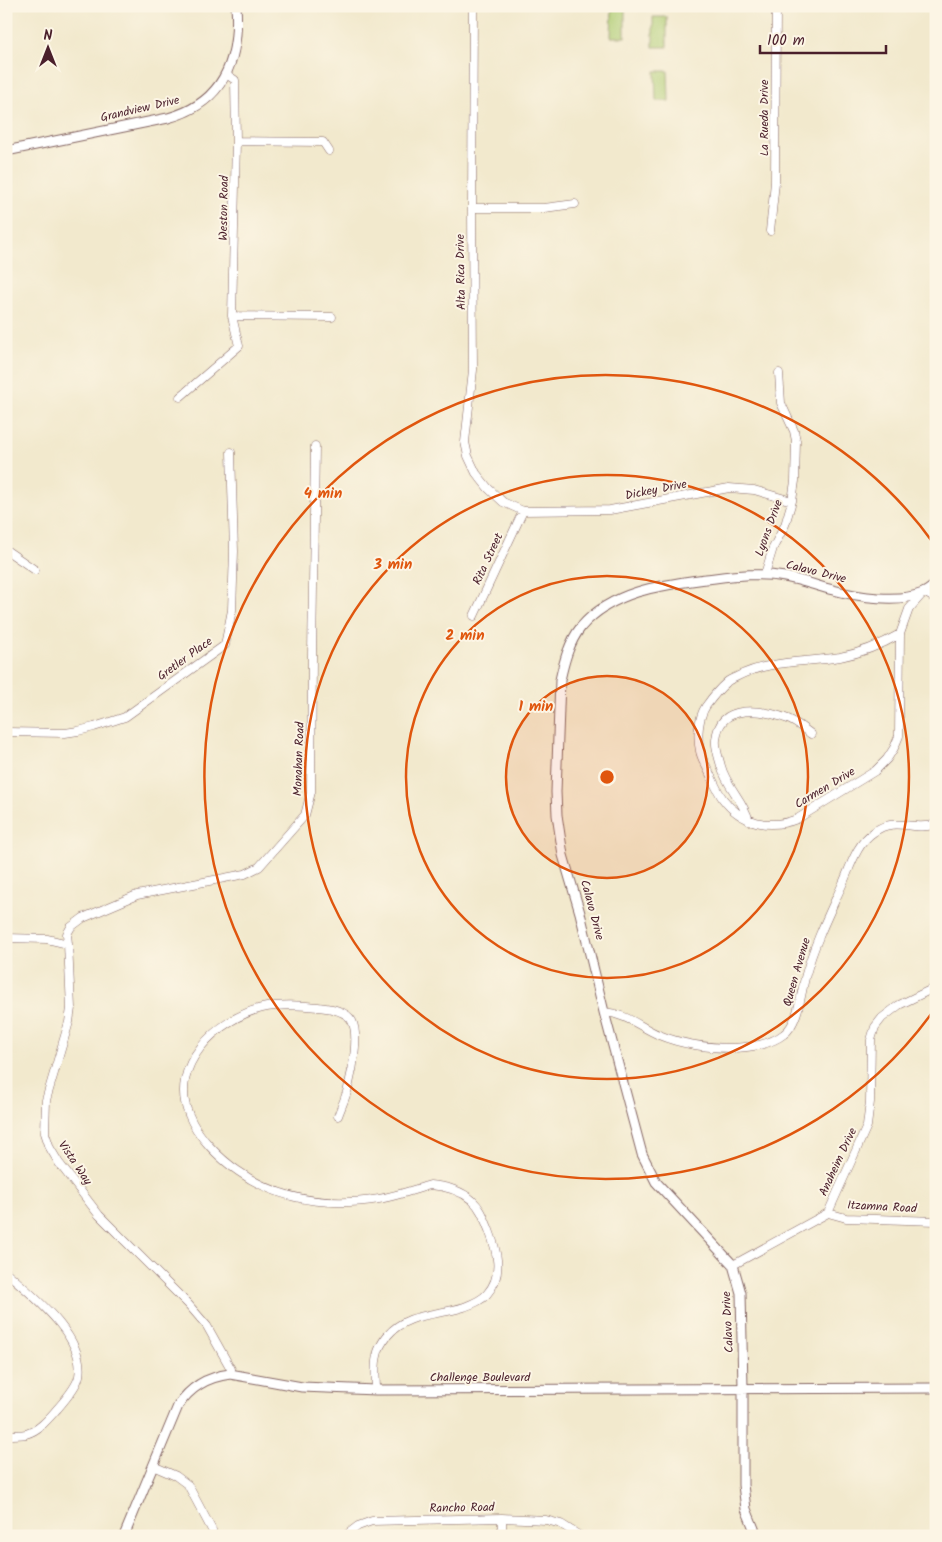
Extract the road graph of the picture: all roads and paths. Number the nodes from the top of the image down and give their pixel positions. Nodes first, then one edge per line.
1 (236, 6) edge
2 (473, 6) edge
3 (776, 6) edge
4 (226, 74) junction
5 (236, 141) junction
6 (6, 151) edge
7 (329, 151) dead end
8 (576, 204) dead end
9 (472, 208) junction
10 (770, 230) dead end
11 (232, 316) junction
12 (332, 317) dead end
13 (779, 373) dead end
14 (180, 397) dead end
15 (315, 446) dead end
16 (231, 452) dead end
17 (792, 501) junction
18 (523, 511) junction
19 (6, 550) edge
20 (35, 570) dead end
21 (765, 574) junction
22 (936, 584) edge
23 (924, 592) junction
24 (936, 599) edge
25 (474, 616) dead end
26 (900, 634) junction
27 (6, 732) edge
28 (811, 734) dead end
29 (749, 821) junction
30 (936, 824) edge
31 (6, 938) edge
32 (68, 944) junction
33 (936, 986) edge
34 (604, 1012) junction
35 (338, 1116) dead end
36 (828, 1213) junction
37 (936, 1221) edge
38 (733, 1265) junction
39 (6, 1272) edge
40 (230, 1374) junction
41 (743, 1388) junction
42 (936, 1388) edge
43 (376, 1390) junction
44 (6, 1435) edge
45 (152, 1466) junction
46 (502, 1518) junction
47 (212, 1530) dead end
48 (124, 1536) edge
49 (345, 1536) edge
50 (502, 1536) edge
51 (580, 1536) edge
52 (757, 1536) edge

1 - 4 street, Grandview Drive
2 - 9 street, Alta Rica Drive
3 - 10 street, La Rueda Drive
4 - 5 street, Weston Road
4 - 6 street, Grandview Drive
5 - 7 street
5 - 11 street, Weston Road
8 - 9 street
9 - 18 street, Alta Rica Drive
11 - 12 street
11 - 14 street, Weston Road
13 - 17 street, Lyons Drive
15 - 32 street, Monahan Road
16 - 27 street, Gretler Place
17 - 18 street, Dickey Drive
17 - 21 street, Lyons Drive
18 - 25 street, Rita Street
19 - 20 street
21 - 23 street, Calavo Drive
21 - 34 street, Calavo Drive
22 - 23 street, Calavo Drive
23 - 24 street
23 - 26 street, Carmen Drive
26 - 29 street, Carmen Drive
26 - 29 street, Carmen Drive
28 - 29 street
30 - 34 street, Queen Avenue
31 - 32 street
32 - 40 street, Vista Way
33 - 36 street, Anaheim Drive
34 - 38 street, Calavo Drive
35 - 43 street
36 - 37 street, Itzamna Road
36 - 38 street, Anaheim Drive
38 - 41 street, Calavo Drive
39 - 44 street
40 - 43 street, Challenge Boulevard
40 - 45 street, Challenge Boulevard
41 - 42 street, Challenge Boulevard
41 - 43 street, Challenge Boulevard
41 - 52 street, Calavo Drive
45 - 47 street
45 - 48 street, Challenge Boulevard
46 - 49 street, Rancho Road
46 - 50 street
46 - 51 street, Rancho Road

